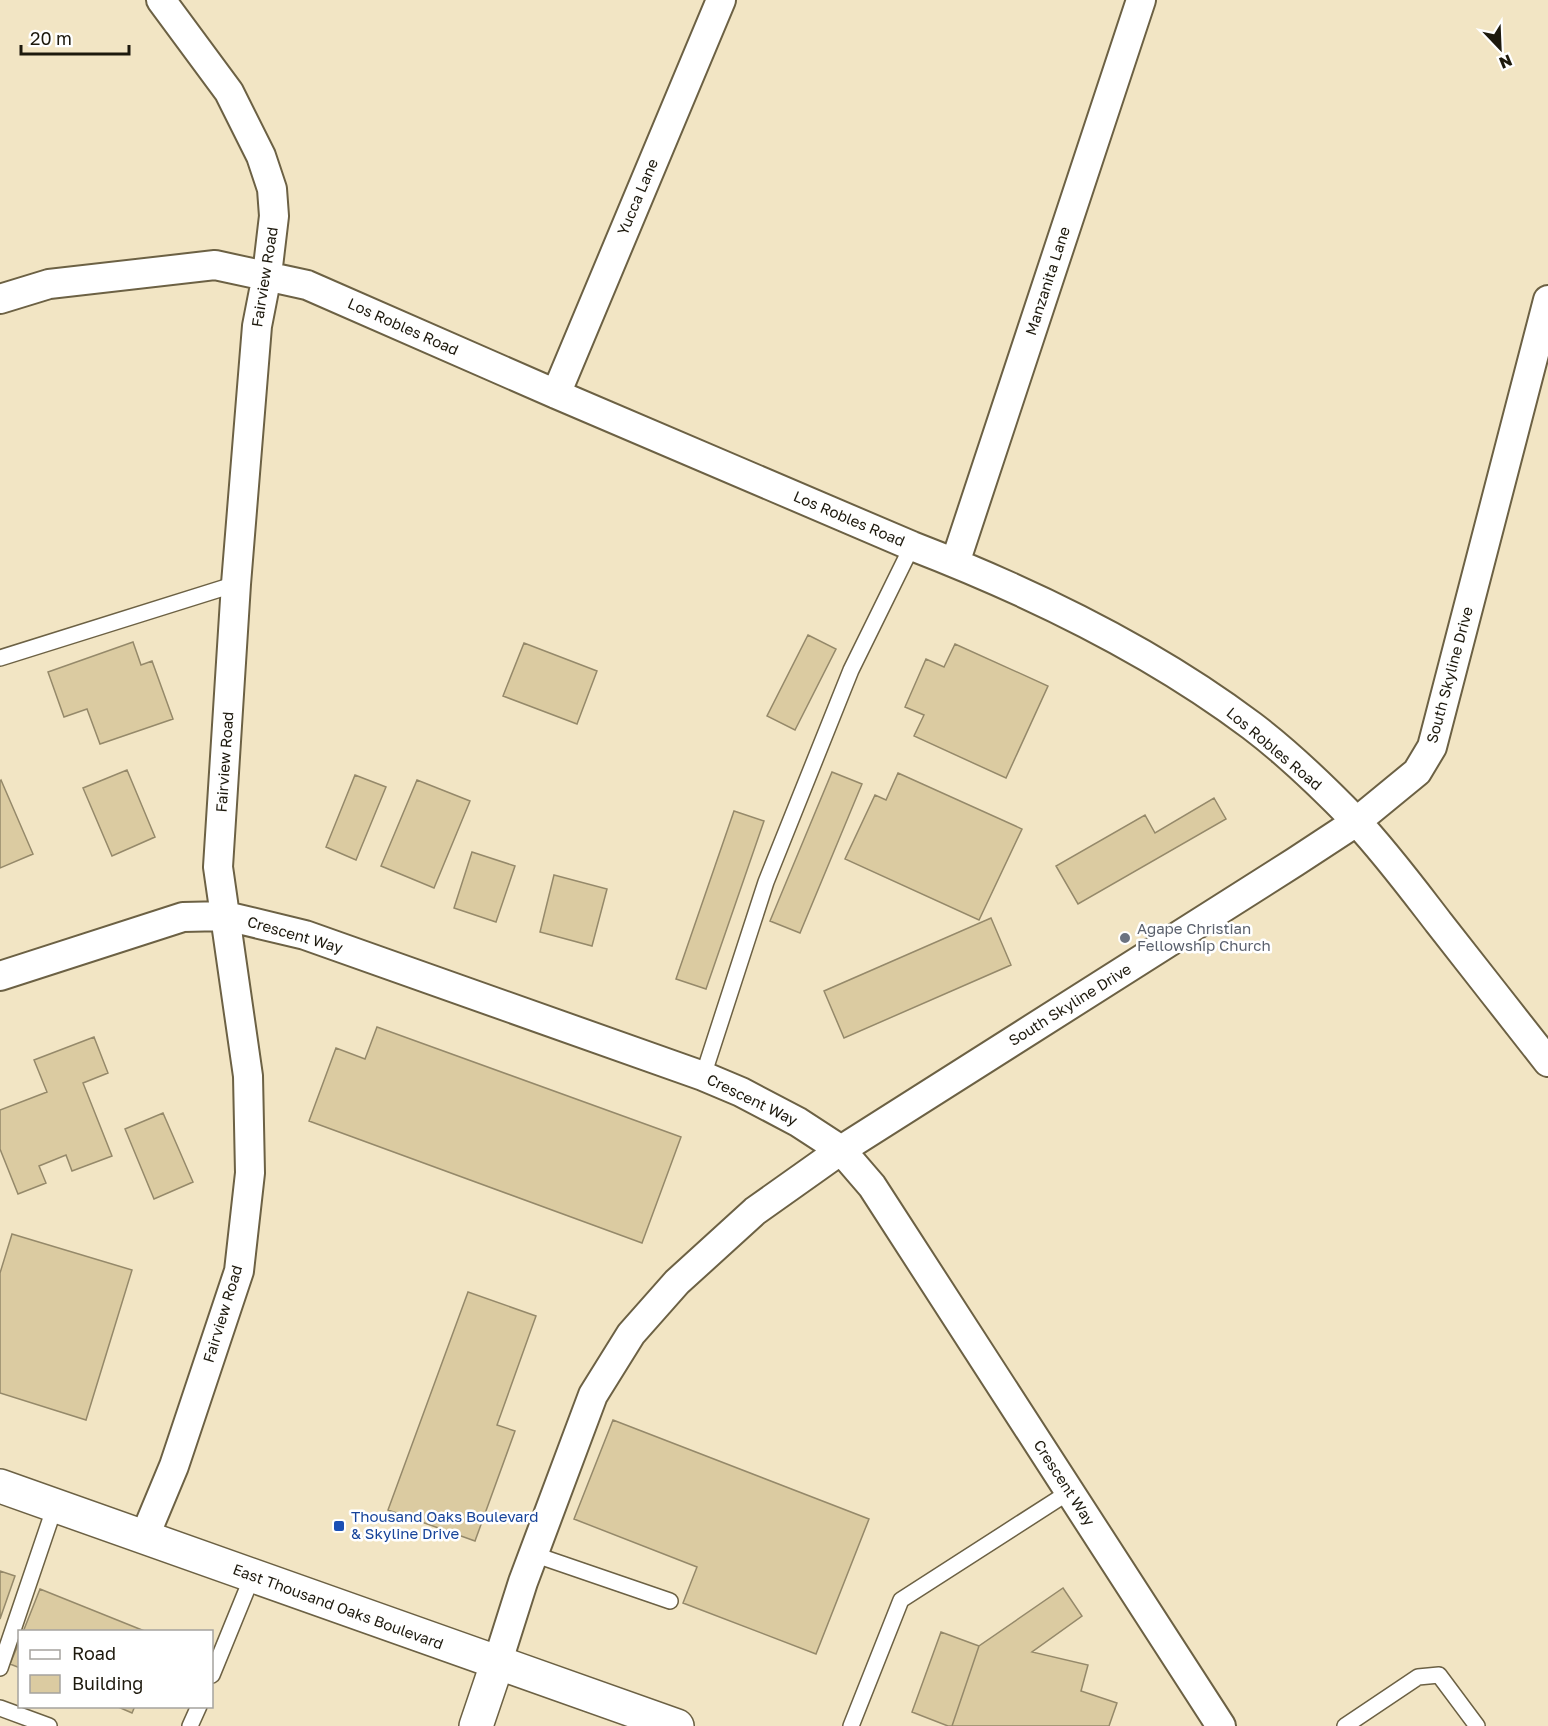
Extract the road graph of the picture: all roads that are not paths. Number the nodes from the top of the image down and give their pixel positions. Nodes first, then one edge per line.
1 (161, 0) edge
2 (720, 0) edge
3 (1141, 0) edge
4 (267, 275) junction
5 (0, 299) edge
6 (1548, 300) edge
7 (556, 394) junction
8 (912, 546) junction
9 (955, 563) junction
10 (236, 584) junction
11 (0, 658) edge
12 (1356, 822) junction
13 (226, 916) junction
14 (0, 976) edge
15 (1548, 1062) edge
16 (704, 1076) junction
17 (841, 1150) junction
18 (0, 1486) edge
19 (1069, 1492) junction
20 (55, 1506) junction
21 (144, 1538) junction
22 (533, 1554) junction
23 (252, 1577) junction
24 (670, 1602) dead end
25 (497, 1664) junction
26 (0, 1668) edge
27 (213, 1674) edge
28 (0, 1708) edge
29 (199, 1708) edge
30 (49, 1726) edge
31 (190, 1726) edge
32 (476, 1726) edge
33 (677, 1726) edge
34 (851, 1726) edge
35 (1221, 1726) edge
36 (1345, 1726) edge
37 (1477, 1726) edge

1 - 4 street, Fairview Road
2 - 7 street, Yucca Lane
3 - 9 street, Manzanita Lane
4 - 5 street, Los Robles Road
4 - 7 street, Los Robles Road
4 - 10 street, Fairview Road
6 - 12 street, South Skyline Drive
7 - 8 street, Los Robles Road
8 - 9 street, Los Robles Road
8 - 16 lane
9 - 12 street, Los Robles Road
10 - 11 lane
10 - 13 street, Fairview Road
12 - 15 street, Los Robles Road
12 - 17 street, South Skyline Drive
13 - 14 street, Crescent Way
13 - 16 street, Crescent Way
13 - 21 street, Fairview Road
16 - 17 street, Crescent Way
17 - 19 street, Crescent Way
17 - 22 street, South Skyline Drive
18 - 20 main road, East Thousand Oaks Boulevard
19 - 34 lane
19 - 35 street, Crescent Way
20 - 21 main road, East Thousand Oaks Boulevard
20 - 26 lane
21 - 23 main road, East Thousand Oaks Boulevard
22 - 24 lane
22 - 25 street, South Skyline Drive
23 - 25 main road, East Thousand Oaks Boulevard
23 - 27 lane
25 - 32 main road
25 - 33 main road, East Thousand Oaks Boulevard
28 - 30 lane
29 - 31 lane
36 - 37 lane

